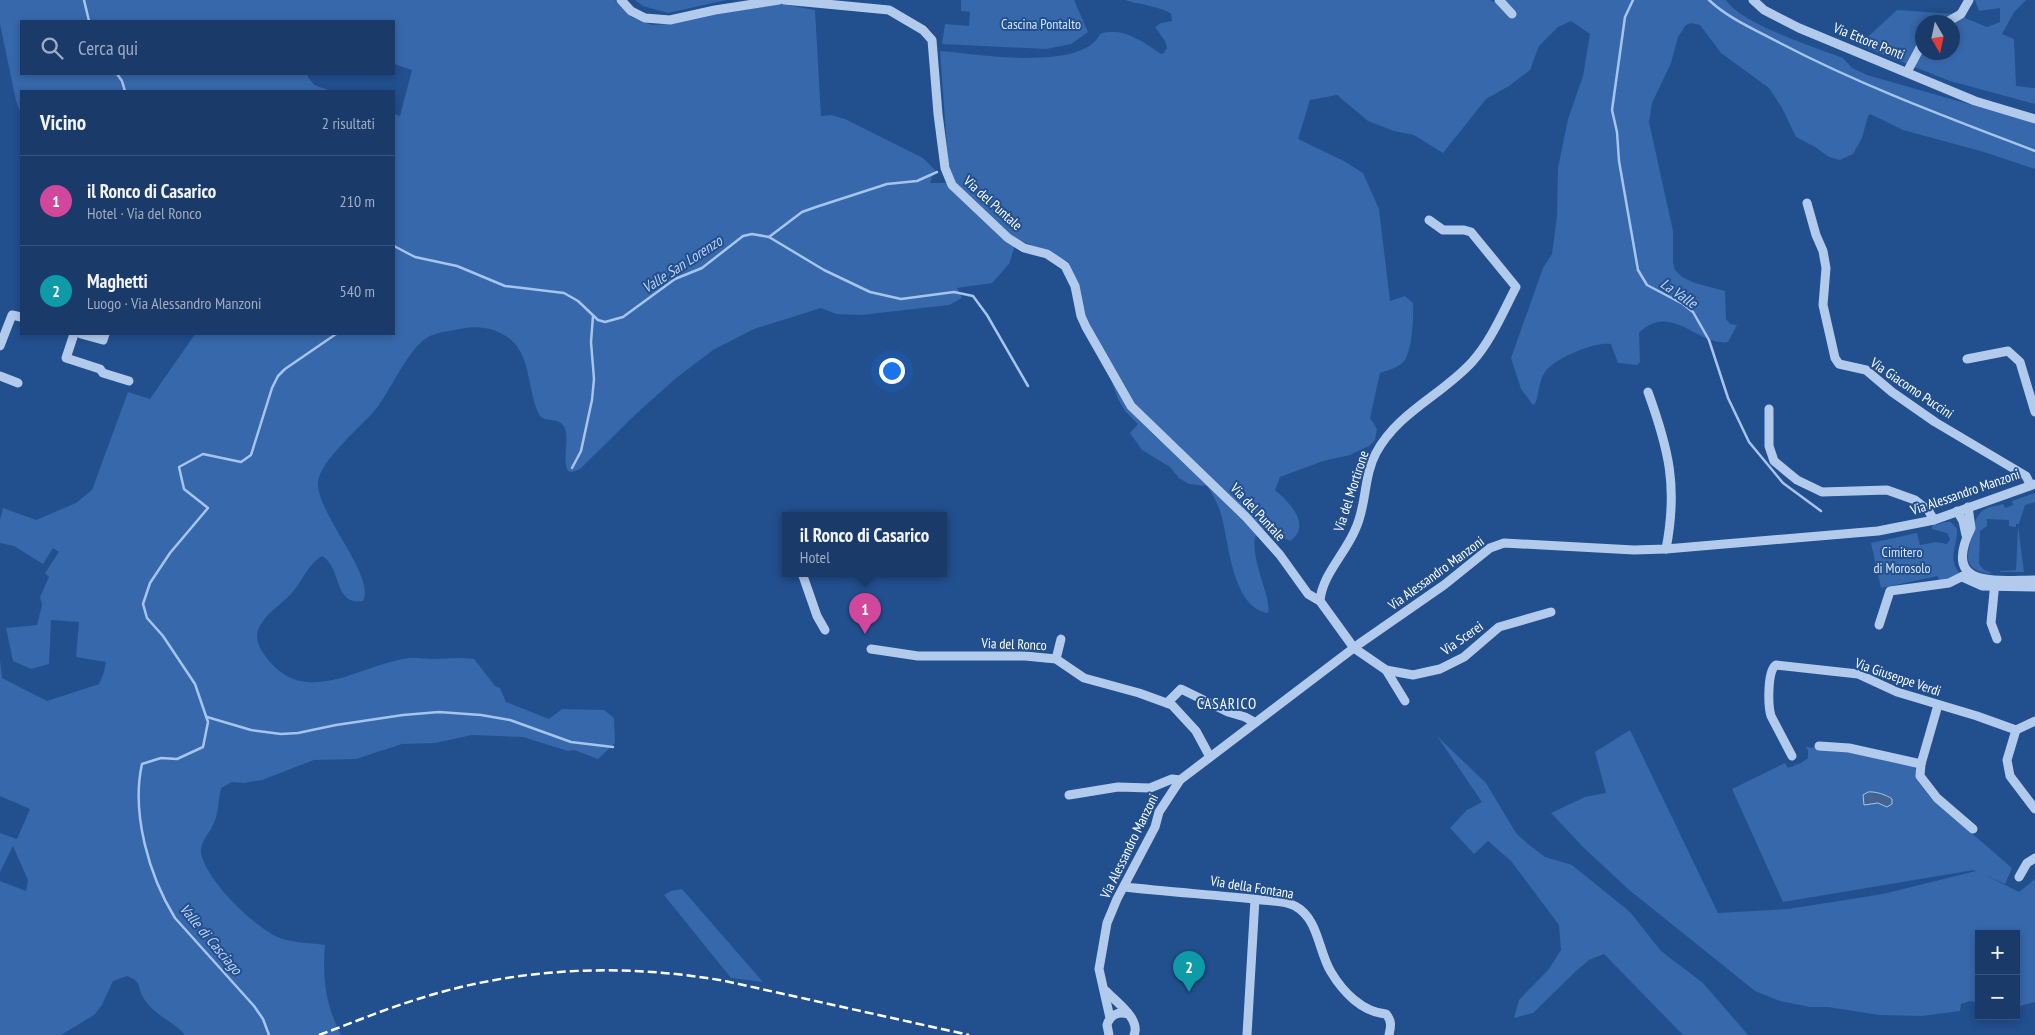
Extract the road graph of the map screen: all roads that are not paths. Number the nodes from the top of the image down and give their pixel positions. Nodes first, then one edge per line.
1 (620, 0) edge
2 (779, 0) edge
3 (784, 0) edge
4 (1499, 0) edge
5 (1753, 0) edge
6 (1969, 0) edge
7 (1512, 14) dead end
8 (1959, 15) edge
9 (1915, 57) edge
10 (1907, 72) junction
11 (2035, 119) edge
12 (1807, 203) dead end
13 (1429, 220) dead end
14 (20, 317) edge
15 (74, 335) edge
16 (85, 335) edge
17 (105, 335) edge
18 (0, 346) edge
19 (1967, 358) dead end
20 (0, 376) edge
21 (129, 381) dead end
22 (18, 383) dead end
23 (1648, 392) dead end
24 (1769, 409) dead end
25 (2035, 412) edge
26 (2032, 484) edge
27 (1968, 507) junction
28 (1957, 511) junction
29 (1934, 520) junction
30 (1966, 535) junction
31 (1666, 549) junction
32 (1966, 575) junction
33 (803, 577) edge
34 (2035, 580) edge
35 (1995, 583) junction
36 (2035, 588) edge
37 (1320, 601) junction
38 (1551, 612) dead end
39 (1879, 625) dead end
40 (825, 630) dead end
41 (1061, 639) dead end
42 (1997, 639) dead end
43 (1354, 648) junction
44 (871, 650) dead end
45 (1056, 660) junction
46 (1386, 670) junction
47 (1405, 701) dead end
48 (1167, 704) junction
49 (1938, 705) junction
50 (2035, 721) edge
51 (1254, 722) junction
52 (2016, 730) junction
53 (1819, 746) dead end
54 (1792, 756) dead end
55 (1210, 757) junction
56 (1921, 764) junction
57 (1180, 780) junction
58 (1070, 795) dead end
59 (2035, 809) edge
60 (1973, 829) dead end
61 (2035, 858) edge
62 (2018, 877) dead end
63 (1125, 887) junction
64 (1255, 899) junction
65 (1104, 989) junction
66 (1128, 1014) junction
67 (1110, 1018) junction
68 (1107, 1033) edge
69 (1137, 1033) edge
70 (1245, 1033) edge
71 (1389, 1035) edge

1 - 2 street
3 - 37 street, Via del Puntale
4 - 7 street
5 - 10 street, Via Ettore Ponti
6 - 8 street
9 - 10 street
10 - 11 street, Via Ettore Ponti
12 - 26 street, Via Giacomo Puccini
13 - 37 street, Via del Mortirone
14 - 18 street
15 - 21 street
16 - 17 street
19 - 25 street
20 - 22 street
23 - 31 street
24 - 29 street
26 - 27 street, Via Alessandro Manzoni
27 - 28 street, Via Alessandro Manzoni
27 - 30 street
28 - 29 street, Via Alessandro Manzoni
28 - 30 street
29 - 31 street, Via Alessandro Manzoni
30 - 32 street
31 - 43 street, Via Alessandro Manzoni
32 - 35 street
32 - 39 street
33 - 40 street
34 - 35 street
35 - 36 street
35 - 42 street
37 - 43 street
38 - 46 street, Via Scerei
41 - 45 street
43 - 46 street, Via Scerei
43 - 51 street, Via Alessandro Manzoni
44 - 45 street, Via del Ronco
45 - 48 street, Via del Ronco
46 - 47 street, Via Scerei
48 - 51 street
48 - 55 street, Via del Ronco
49 - 52 street, Via Giuseppe Verdi
49 - 54 street, Via Giuseppe Verdi
49 - 56 street
50 - 52 street
51 - 55 street, Via Alessandro Manzoni
52 - 59 street
53 - 56 street
55 - 57 street, Via Alessandro Manzoni
56 - 60 street
57 - 58 street
57 - 63 street, Via Alessandro Manzoni
61 - 62 street
63 - 64 street, Via della Fontana
63 - 65 street, Via Alessandro Manzoni
64 - 70 street
64 - 71 street, Via della Fontana
65 - 66 street
65 - 67 street, Via Alessandro Manzoni
66 - 67 street
66 - 69 street
67 - 68 street, Via Alessandro Manzoni

